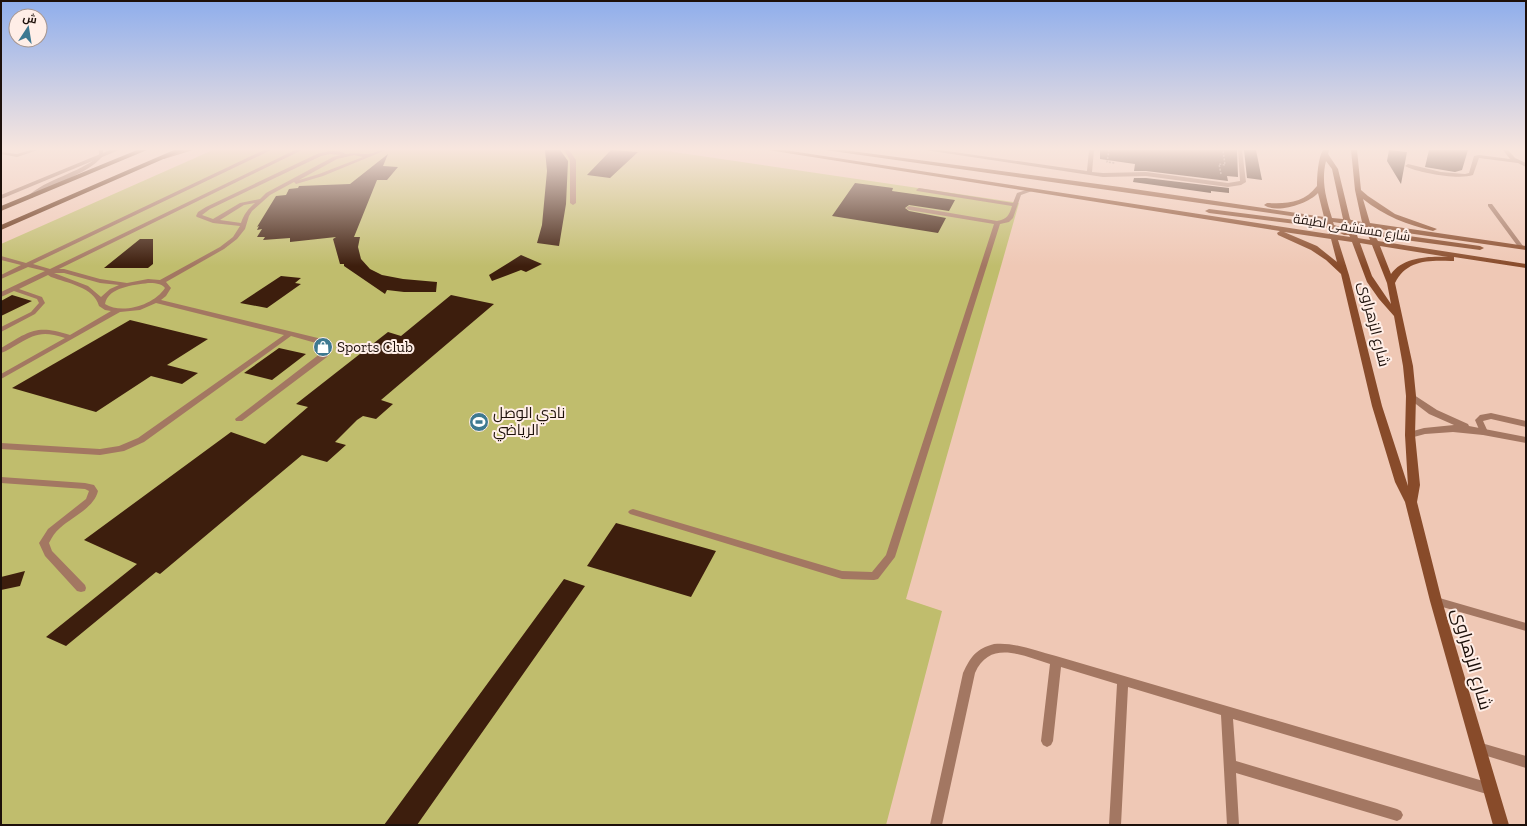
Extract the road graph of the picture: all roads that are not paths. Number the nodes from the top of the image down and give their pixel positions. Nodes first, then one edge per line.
1 (1011, 188) edge
2 (20, 189) edge
3 (41, 189) edge
4 (51, 189) edge
5 (92, 189) edge
6 (188, 189) edge
7 (221, 189) edge
8 (248, 189) edge
9 (278, 189) edge
10 (573, 189) edge
11 (1014, 189) edge
12 (1114, 189) edge
13 (1318, 189) edge
14 (1321, 189) edge
15 (1339, 189) edge
16 (919, 190) dead end
17 (1358, 190) joint
18 (1030, 191) junction
19 (1019, 194) junction
20 (1, 197) edge
21 (30, 197) junction
22 (1070, 197) junction
23 (260, 200) junction
24 (1199, 200) junction
25 (573, 203) dead end
26 (1015, 205) junction
27 (1490, 205) dead end
28 (909, 208) dead end
29 (1, 209) edge
30 (213, 221) junction
31 (1229, 221) junction
32 (997, 223) junction
33 (1330, 223) junction
34 (244, 225) junction
35 (1367, 225) junction
36 (1, 228) edge
37 (1352, 230) junction
38 (1371, 233) junction
39 (1333, 236) junction
40 (1375, 242) junction
41 (1524, 248) edge
42 (1526, 255) edge
43 (1, 258) edge
44 (28, 265) junction
45 (1526, 266) edge
46 (51, 271) junction
47 (1345, 275) junction
48 (1, 277) edge
49 (162, 282) junction
50 (1391, 283) junction
51 (131, 284) junction
52 (13, 289) junction
53 (1, 295) edge
54 (156, 301) junction
55 (101, 302) junction
56 (117, 311) junction
57 (1398, 316) junction
58 (1, 330) edge
59 (290, 334) junction
60 (71, 337) junction
61 (1, 351) edge
62 (1, 377) edge
63 (1411, 396) junction
64 (239, 419) dead end
65 (1526, 424) edge
66 (1482, 432) junction
67 (1410, 435) junction
68 (1526, 440) edge
69 (1, 446) edge
70 (1, 480) edge
71 (1411, 502) junction
72 (633, 512) dead end
73 (81, 588) dead end
74 (1436, 601) junction
75 (1526, 627) edge
76 (1056, 661) junction
77 (1123, 682) junction
78 (1227, 712) junction
79 (1047, 741) dead end
80 (1478, 748) junction
81 (1526, 762) edge
82 (1230, 765) junction
83 (1490, 789) junction
84 (1397, 815) dead end
85 (936, 825) edge
86 (1115, 825) edge
87 (1233, 825) edge
88 (1501, 825) edge

1 - 19 lane
2 - 20 street
3 - 21 lane
4 - 21 highway
5 - 36 highway
6 - 44 lane
7 - 46 lane
8 - 30 lane
9 - 23 lane
10 - 25 lane
11 - 18 main road, شارع مستشفى لطيفة
12 - 24 main road, شارع مستشفى لطيفة
13 - 24 main road
14 - 33 main road, شارع الزهراوى
15 - 37 main road
16 - 26 lane
17 - 35 main road, شارع الزهراوى
17 - 41 main road
18 - 19 lane
18 - 22 main road, شارع مستشفى لطيفة
19 - 26 lane
21 - 29 highway
22 - 31 main road, شارع مستشفى لطيفة
22 - 33 main road
23 - 30 lane
23 - 34 lane
24 - 33 main road, شارع مستشفى لطيفة
26 - 32 lane
27 - 41 lane
28 - 32 lane
30 - 34 lane
31 - 39 main road, شارع مستشفى لطيفة
31 - 47 main road
32 - 72 lane
33 - 37 main road
33 - 39 main road, شارع الزهراوى
34 - 49 lane
35 - 37 main road, شارع مستشفى لطيفة
35 - 38 main road, شارع الزهراوى
35 - 41 main road, شارع مستشفى لطيفة
37 - 38 main road
37 - 39 main road, شارع مستشفى لطيفة
37 - 40 main road, شارع مستشفى لطيفة
37 - 57 main road
38 - 40 main road, شارع الزهراوى
38 - 42 main road
39 - 47 main road, شارع الزهراوى
40 - 45 main road, شارع مستشفى لطيفة
40 - 50 main road, شارع الزهراوى
43 - 44 lane
44 - 46 lane
44 - 48 lane
45 - 50 main road
46 - 51 lane
46 - 52 lane
46 - 55 lane
47 - 71 main road, شارع الزهراوى
49 - 51 lane
49 - 54 lane
50 - 57 main road, شارع الزهراوى
51 - 55 lane
52 - 53 lane
52 - 58 lane
54 - 56 lane
54 - 59 lane
55 - 56 lane
56 - 60 lane
57 - 63 main road, شارع الزهراوى
59 - 64 lane
59 - 69 lane
60 - 61 lane
60 - 62 lane
63 - 66 street
63 - 67 main road, شارع الزهراوى
65 - 66 lane
66 - 67 street
66 - 68 street
67 - 71 main road, شارع الزهراوى
70 - 73 lane
71 - 74 main road, شارع الزهراوى
74 - 75 lane
74 - 80 main road, شارع الزهراوى
76 - 77 lane
76 - 79 lane
76 - 85 lane
77 - 78 lane
77 - 86 lane
78 - 82 lane
78 - 83 lane
80 - 81 lane
80 - 83 main road, شارع الزهراوى
82 - 84 lane
82 - 87 lane
83 - 88 main road, شارع الزهراوى

